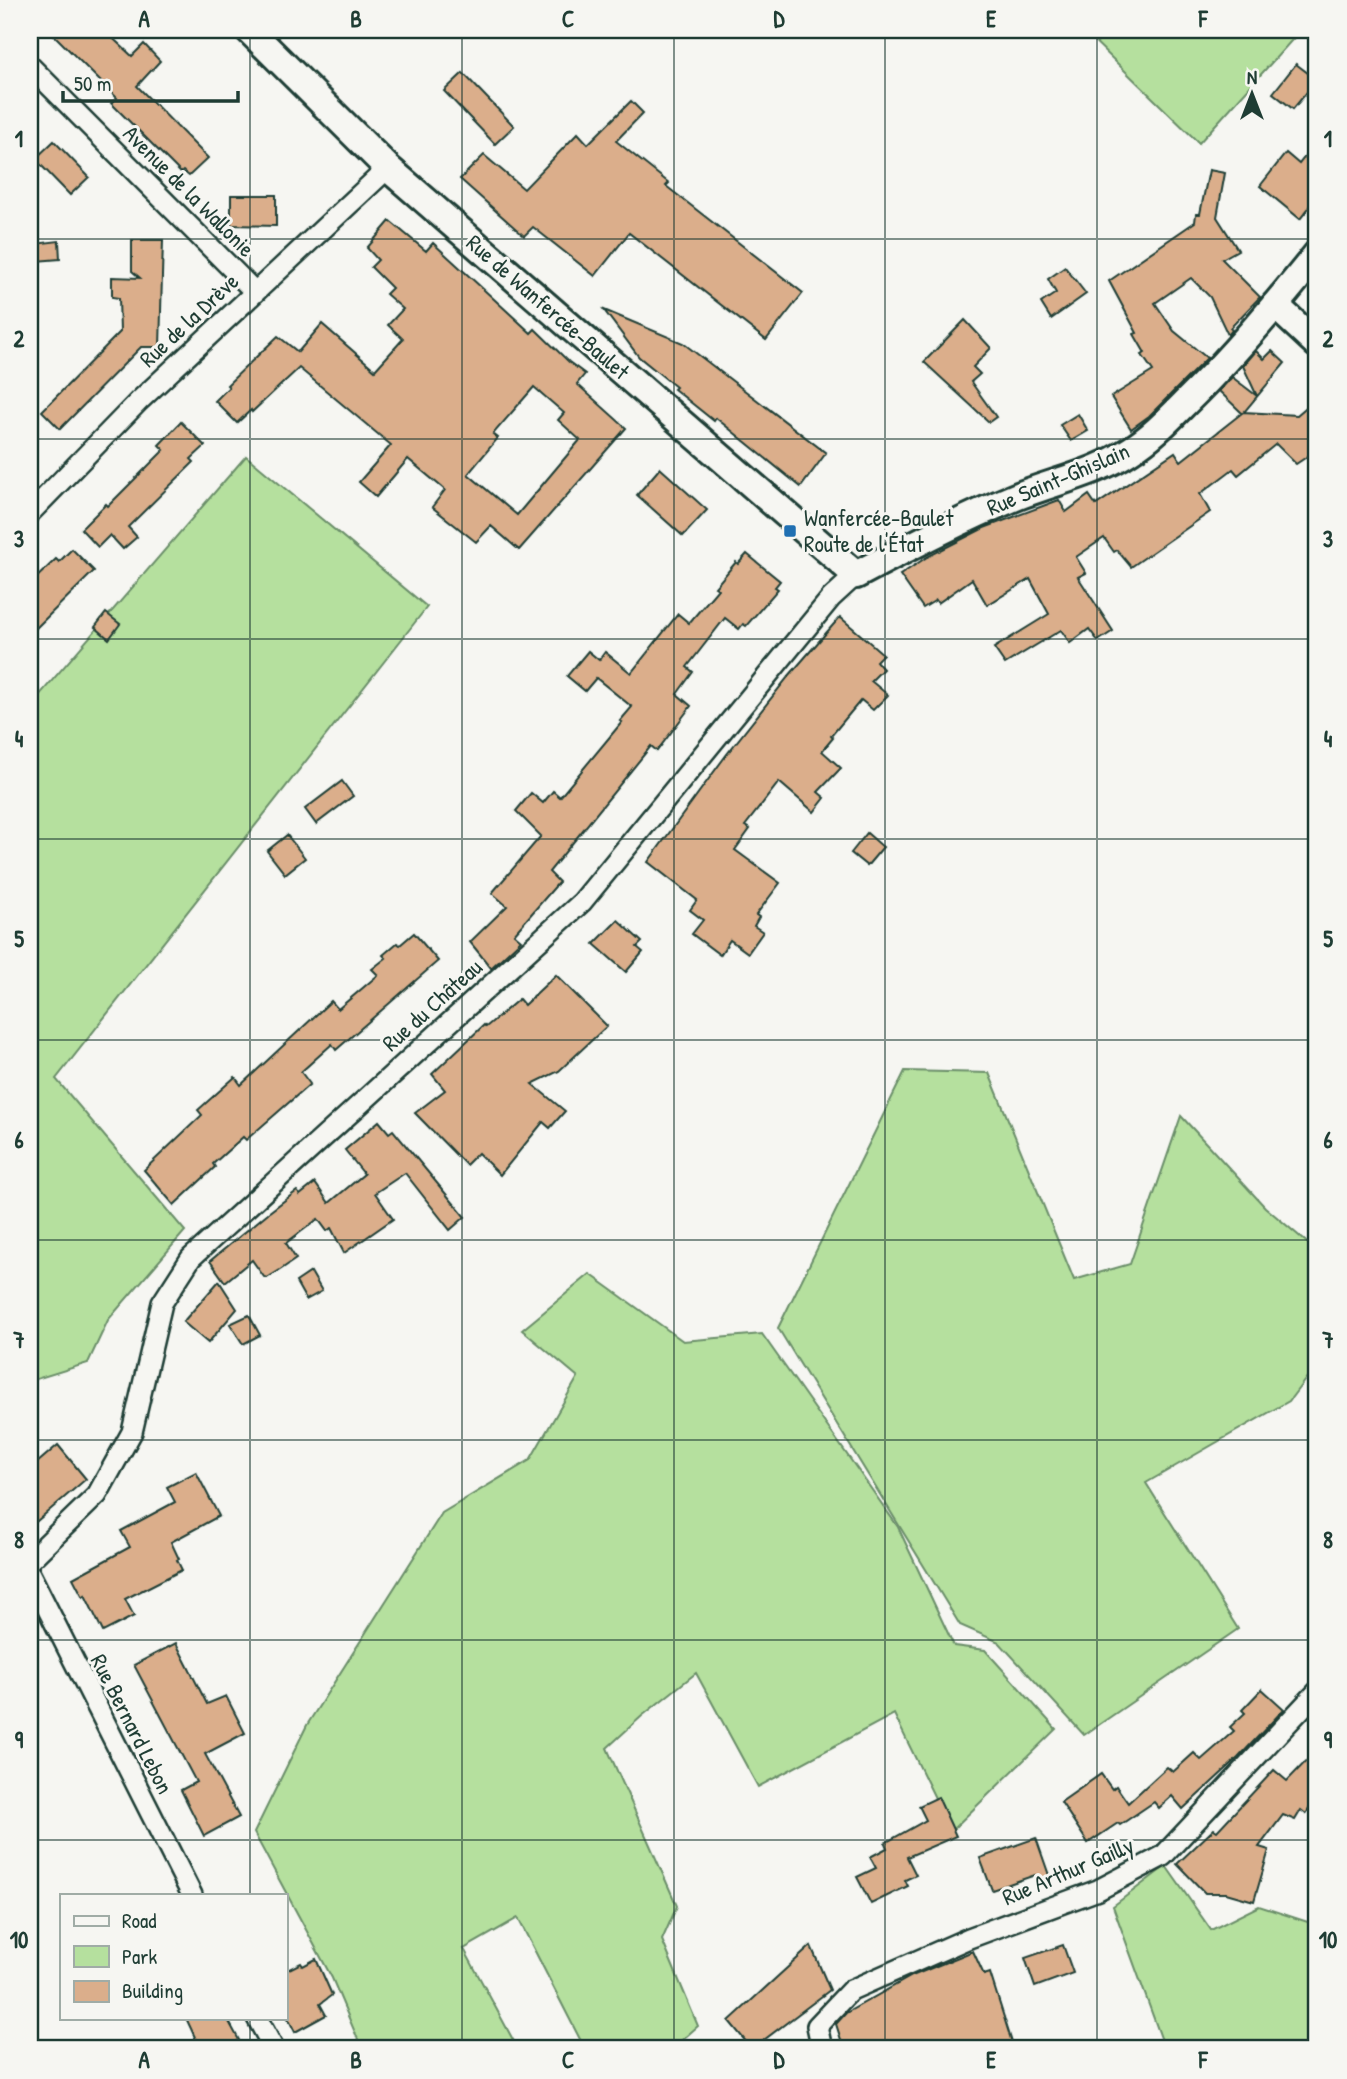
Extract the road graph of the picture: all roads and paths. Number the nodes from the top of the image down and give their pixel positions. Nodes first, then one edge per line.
1 (249, 30) edge
2 (30, 66) edge
3 (388, 168) junction
4 (1317, 254) edge
5 (255, 292) junction
6 (1275, 305) junction
7 (1317, 344) edge
8 (30, 513) edge
9 (856, 575) junction
10 (30, 1560) edge
11 (30, 1574) edge
12 (1317, 1692) edge
13 (191, 1894) edge
14 (258, 2020) edge
15 (274, 2049) edge
16 (822, 2049) edge

1 - 3 main road, Rue de Wanfercée-Baulet
2 - 5 street, Avenue de la Wallonie
3 - 5 street, Rue de la Drève
3 - 9 main road, Rue de Wanfercée-Baulet
4 - 6 main road, Rue Saint-Ghislain
5 - 8 street, Rue de la Drève
6 - 7 main road
6 - 9 main road, Rue Saint-Ghislain
9 - 10 street, Rue du Château
11 - 13 street, Rue Bernard Lebon
12 - 16 street, Rue Arthur Gailly
14 - 15 street

